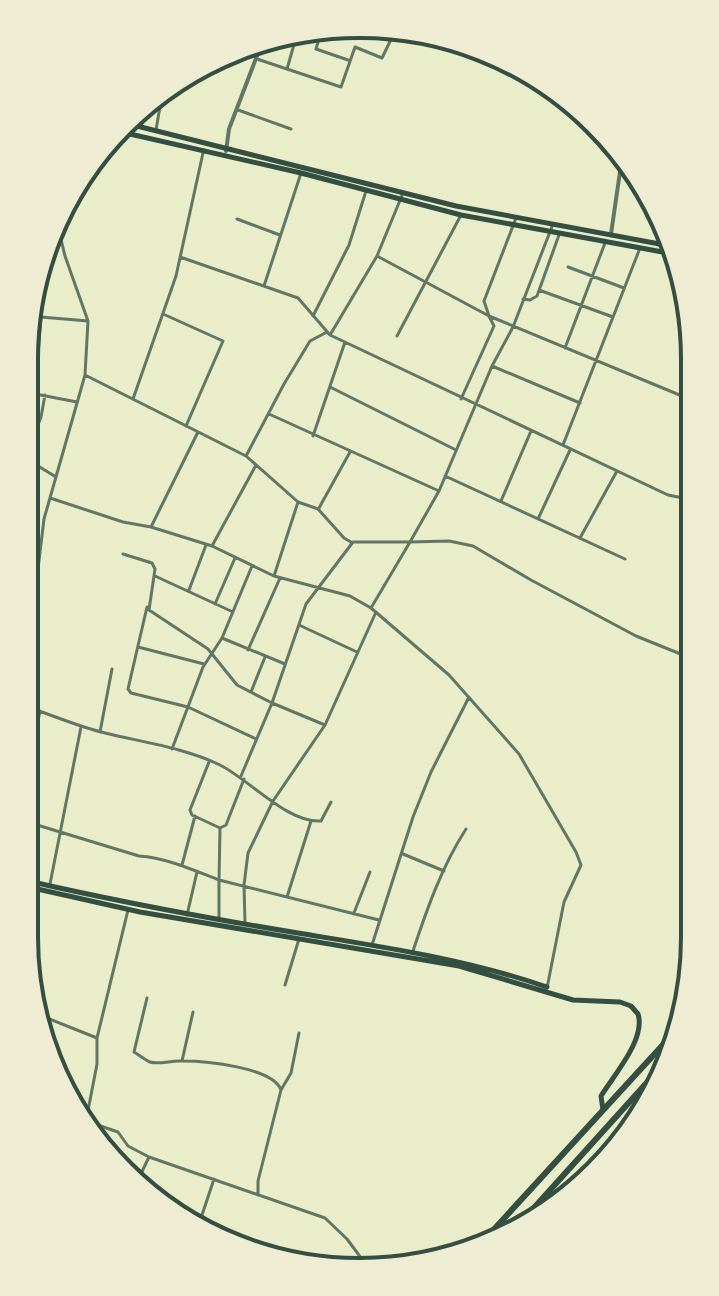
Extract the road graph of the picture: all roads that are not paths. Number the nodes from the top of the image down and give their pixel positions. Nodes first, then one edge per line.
1 (391, 40) edge
2 (318, 41) edge
3 (294, 45) edge
4 (258, 54) edge
5 (257, 59) junction
6 (350, 61) junction
7 (287, 69) junction
8 (159, 108) edge
9 (236, 110) junction
10 (139, 126) edge
11 (291, 129) dead end
12 (156, 130) junction
13 (130, 134) edge
14 (227, 146) junction
15 (204, 150) junction
16 (225, 155) junction
17 (303, 166) junction
18 (620, 171) edge
19 (301, 173) junction
20 (366, 191) junction
21 (403, 193) junction
22 (400, 200) junction
23 (461, 215) junction
24 (516, 218) junction
25 (237, 219) dead end
26 (553, 224) junction
27 (513, 225) junction
28 (548, 232) junction
29 (559, 233) junction
30 (611, 234) junction
31 (280, 235) junction
32 (61, 239) edge
33 (606, 242) junction
34 (660, 244) edge
35 (640, 248) junction
36 (663, 252) edge
37 (377, 256) junction
38 (180, 257) junction
39 (568, 267) dead end
40 (593, 276) junction
41 (426, 281) junction
42 (264, 286) junction
43 (624, 288) junction
44 (539, 290) junction
45 (523, 299) junction
46 (582, 305) junction
47 (163, 314) junction
48 (313, 316) junction
49 (489, 316) junction
50 (41, 317) edge
51 (613, 317) junction
52 (88, 321) junction
53 (41, 322) edge
54 (513, 327) junction
55 (329, 334) junction
56 (397, 336) dead end
57 (345, 342) junction
58 (565, 348) junction
59 (38, 349) edge
60 (597, 361) junction
61 (492, 366) junction
62 (85, 375) junction
63 (330, 387) junction
64 (38, 394) edge
65 (45, 395) junction
66 (681, 396) edge
67 (133, 399) junction
68 (461, 399) junction
69 (77, 402) junction
70 (580, 403) junction
71 (475, 405) junction
72 (269, 414) junction
73 (38, 425) edge
74 (186, 426) junction
75 (531, 431) junction
76 (198, 432) junction
77 (313, 436) junction
78 (562, 446) junction
79 (456, 450) junction
80 (570, 450) junction
81 (350, 452) junction
82 (246, 456) junction
83 (256, 465) junction
84 (38, 466) edge
85 (617, 471) junction
86 (445, 476) junction
87 (56, 477) junction
88 (439, 491) junction
89 (50, 498) junction
90 (681, 498) edge
91 (501, 501) junction
92 (298, 502) junction
93 (318, 509) junction
94 (538, 519) junction
95 (151, 527) junction
96 (580, 538) junction
97 (353, 542) junction
98 (410, 542) junction
99 (206, 545) junction
100 (212, 546) junction
101 (123, 554) dead end
102 (235, 558) junction
103 (625, 559) dead end
104 (252, 566) junction
105 (38, 575) edge
106 (155, 576) junction
107 (277, 577) junction
108 (318, 588) junction
109 (189, 591) junction
110 (215, 604) junction
111 (147, 607) junction
112 (371, 608) junction
113 (233, 612) junction
114 (376, 612) junction
115 (299, 625) junction
116 (222, 638) junction
117 (138, 647) junction
118 (248, 650) junction
119 (358, 652) junction
120 (213, 654) junction
121 (681, 654) edge
122 (265, 657) junction
123 (205, 664) junction
124 (285, 664) junction
125 (112, 669) dead end
126 (251, 692) junction
127 (469, 697) junction
128 (272, 703) junction
129 (188, 707) junction
130 (40, 711) joint
131 (38, 720) edge
132 (325, 725) junction
133 (81, 727) junction
134 (100, 732) junction
135 (256, 739) junction
136 (172, 749) junction
137 (209, 760) junction
138 (243, 778) junction
139 (273, 801) junction
140 (331, 802) dead end
141 (195, 816) junction
142 (311, 821) junction
143 (38, 825) edge
144 (220, 828) junction
145 (466, 829) dead end
146 (60, 832) junction
147 (402, 853) junction
148 (182, 865) junction
149 (444, 871) junction
150 (197, 872) junction
151 (370, 872) dead end
152 (219, 880) junction
153 (244, 885) junction
154 (38, 886) edge
155 (49, 889) junction
156 (287, 897) junction
157 (128, 910) junction
158 (354, 913) junction
159 (187, 915) junction
160 (219, 920) junction
161 (379, 920) junction
162 (245, 924) junction
163 (299, 939) junction
164 (372, 945) junction
165 (413, 951) junction
166 (285, 985) dead end
167 (547, 990) junction
168 (147, 998) dead end
169 (193, 1012) dead end
170 (49, 1019) edge
171 (299, 1033) dead end
172 (97, 1038) junction
173 (662, 1046) edge
174 (182, 1061) junction
175 (645, 1085) edge
176 (281, 1090) junction
177 (88, 1109) edge
178 (603, 1110) junction
179 (100, 1126) edge
180 (149, 1157) junction
181 (142, 1172) edge
182 (214, 1179) junction
183 (258, 1195) junction
184 (537, 1205) edge
185 (202, 1216) edge
186 (495, 1228) edge
187 (361, 1258) edge

1 - 6 street
2 - 6 street
3 - 7 street
4 - 5 street
5 - 7 street
5 - 9 street
6 - 7 street
8 - 12 street
9 - 11 street
9 - 14 street
10 - 12 main road
12 - 14 main road
13 - 15 main road
14 - 16 street
14 - 17 main road
15 - 16 main road
15 - 38 street
16 - 19 main road
17 - 19 street
17 - 21 main road
18 - 30 street
19 - 20 main road
19 - 31 street
20 - 22 main road
20 - 48 street
21 - 22 street
21 - 24 main road
22 - 23 main road
22 - 37 street
23 - 27 main road
23 - 41 street
24 - 26 main road
24 - 27 street
25 - 31 street
26 - 28 street
26 - 30 main road
27 - 28 main road
27 - 49 street
28 - 29 main road
28 - 45 street
29 - 33 main road
29 - 44 street
30 - 34 main road
31 - 42 street
32 - 52 street
33 - 35 main road
33 - 40 street
35 - 36 main road
35 - 43 street
37 - 41 street
37 - 55 street
38 - 42 street
38 - 47 street
39 - 40 street
40 - 43 street
40 - 46 street
41 - 49 street
41 - 56 street
42 - 48 street
43 - 51 street
44 - 45 street
44 - 46 street
45 - 54 street
46 - 51 street
46 - 58 street
47 - 67 street
47 - 74 street
48 - 55 street
49 - 54 street
49 - 68 street
50 - 52 street
51 - 60 street
52 - 62 street
53 - 59 street
54 - 58 street
54 - 61 street
55 - 57 street
55 - 72 street
57 - 63 street
57 - 68 street
58 - 60 street
60 - 66 street
60 - 70 street
61 - 70 street
61 - 71 street
62 - 67 street
62 - 69 street
63 - 77 street
63 - 79 street
64 - 65 street
65 - 69 street
65 - 73 street
67 - 74 street
68 - 71 street
69 - 87 street
70 - 78 street
71 - 75 street
71 - 79 street
72 - 77 street
72 - 82 street
74 - 76 street
75 - 78 street
75 - 91 street
76 - 82 street
76 - 95 street
77 - 81 street
78 - 80 street
79 - 86 street
80 - 85 street
80 - 94 street
81 - 88 street
81 - 93 street
82 - 83 street
83 - 92 street
83 - 100 street
84 - 87 street
85 - 90 street
85 - 96 street
86 - 88 street
86 - 91 street
87 - 89 street
88 - 98 street
89 - 95 street
89 - 105 street
91 - 94 street
92 - 93 street
92 - 107 street
93 - 97 street
94 - 96 street
95 - 99 street
96 - 103 street
97 - 98 street
97 - 108 street
98 - 112 street
98 - 121 street
99 - 100 street
99 - 109 street
100 - 102 street
101 - 106 street
102 - 104 street
102 - 110 street
104 - 107 street
104 - 113 street
106 - 109 street
106 - 111 street
107 - 108 street
107 - 118 street
108 - 112 street
108 - 115 street
109 - 110 street
110 - 113 street
111 - 117 street
111 - 120 street
112 - 114 street
113 - 116 street
114 - 119 street
114 - 127 street
115 - 119 street
115 - 124 street
116 - 118 street
116 - 120 street
117 - 123 street
117 - 129 street
118 - 122 street
119 - 132 street
120 - 123 street
120 - 126 street
122 - 124 street
122 - 126 street
123 - 129 street
124 - 128 street
125 - 134 street
126 - 128 street
127 - 147 street
127 - 167 street
128 - 132 street
128 - 135 street
129 - 135 street
129 - 136 street
130 - 131 street
130 - 133 street
132 - 139 street
133 - 134 street
133 - 146 street
134 - 136 street
135 - 138 street
136 - 137 street
137 - 138 street
137 - 141 street
138 - 139 street
138 - 144 street
139 - 142 street
139 - 153 street
140 - 142 street
141 - 144 street
141 - 148 street
142 - 156 street
143 - 146 street
144 - 152 street
145 - 149 street
146 - 148 street
146 - 155 street
147 - 149 street
147 - 161 street
148 - 150 street
149 - 165 street
150 - 152 street
150 - 159 street
151 - 158 street
152 - 153 street
152 - 160 street
153 - 156 street
153 - 162 street
154 - 155 main road
155 - 157 main road
155 - 159 main road
156 - 158 street
157 - 163 main road
157 - 172 street
158 - 161 street
159 - 160 main road
160 - 162 main road
161 - 164 street
162 - 164 main road
163 - 166 street
163 - 167 main road
164 - 165 main road
165 - 167 main road
167 - 178 main road
168 - 174 street
169 - 174 street
170 - 172 street
171 - 176 street
172 - 177 street
173 - 178 highway
174 - 176 street
175 - 184 highway
176 - 183 street
178 - 186 highway
179 - 180 street
180 - 181 street
180 - 182 street
182 - 183 street
182 - 185 street
183 - 187 street

